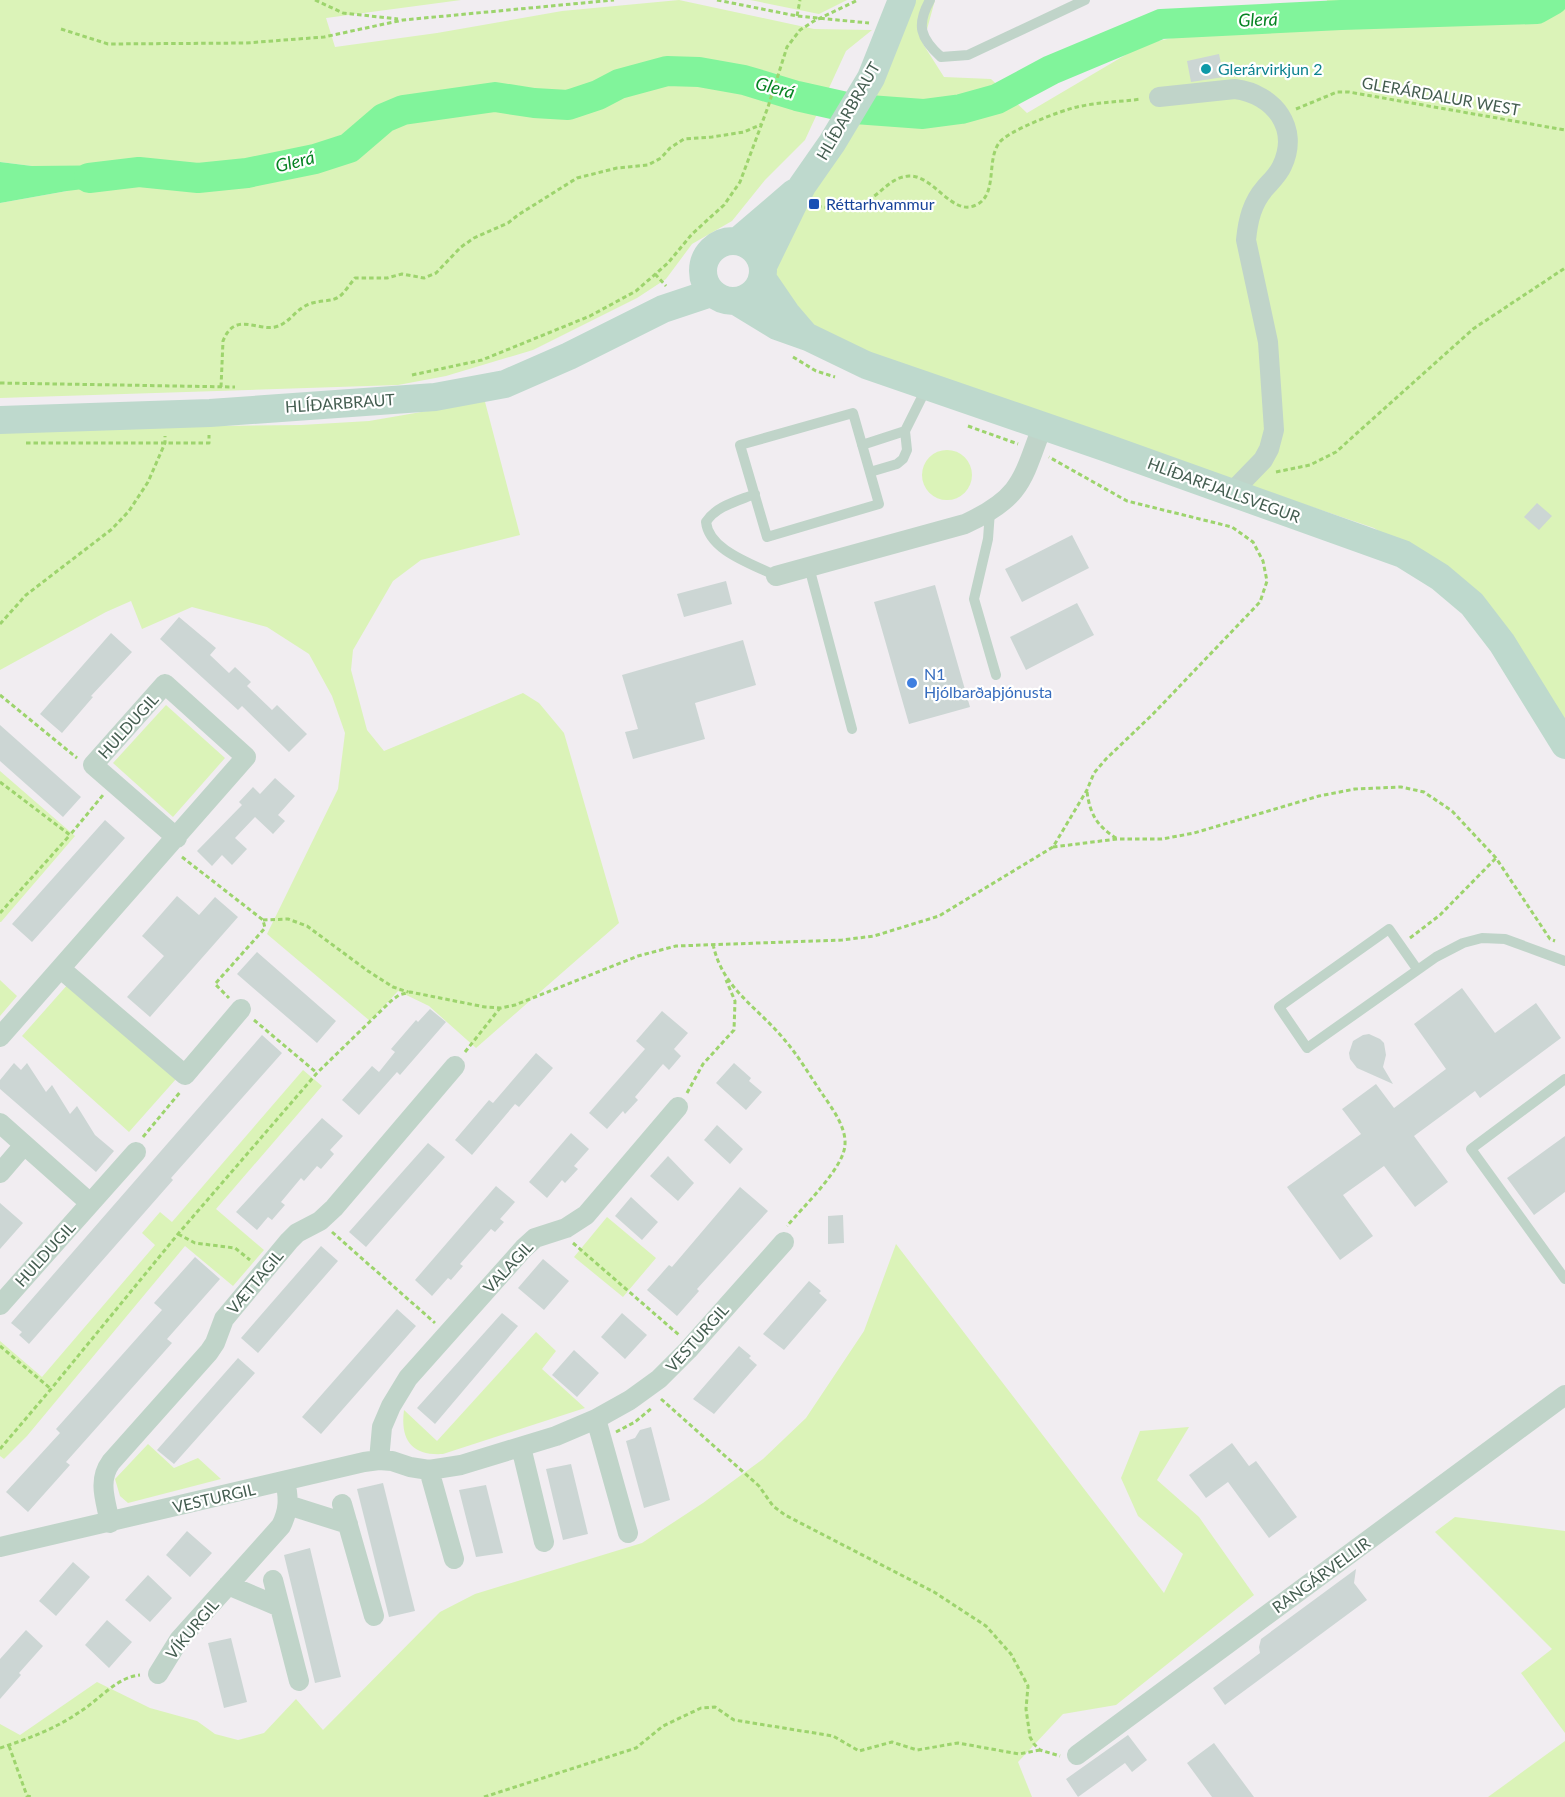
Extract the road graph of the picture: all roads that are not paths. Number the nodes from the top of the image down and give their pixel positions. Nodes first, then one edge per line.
1 (930, 0) edge
2 (1084, 0) edge
3 (897, 12) edge
4 (1159, 97) road end
5 (806, 195) junction
6 (738, 241) junction
7 (763, 272) junction
8 (716, 289) junction
9 (798, 346) junction
10 (927, 387) junction
11 (0, 420) edge
12 (905, 431) junction
13 (1038, 438) junction
14 (862, 445) junction
15 (870, 472) junction
16 (1237, 487) junction
17 (755, 494) junction
18 (990, 511) junction
19 (809, 567) junction
20 (776, 576) joint
21 (996, 675) dead end
22 (852, 729) dead end
23 (1565, 745) edge
24 (172, 842) junction
25 (1565, 961) edge
26 (61, 969) junction
27 (1417, 969) junction
28 (241, 1009) road end
29 (0, 1037) edge
30 (455, 1066) road end
31 (1565, 1079) edge
32 (678, 1107) road end
33 (0, 1123) edge
34 (24, 1145) junction
35 (136, 1152) dead end
36 (0, 1173) edge
37 (90, 1203) junction
38 (784, 1242) road end
39 (1565, 1279) edge
40 (0, 1305) edge
41 (1565, 1395) edge
42 (596, 1419) junction
43 (521, 1447) junction
44 (379, 1460) junction
45 (429, 1470) junction
46 (285, 1481) junction
47 (342, 1504) dead end
48 (288, 1505) junction
49 (110, 1523) junction
50 (348, 1524) junction
51 (628, 1533) dead end
52 (544, 1542) dead end
53 (0, 1547) edge
54 (454, 1559) dead end
55 (273, 1580) dead end
56 (228, 1585) junction
57 (280, 1607) junction
58 (374, 1616) dead end
59 (158, 1674) road end
60 (298, 1680) dead end
61 (1077, 1755) road end

1 - 2 lane
3 - 5 main road, HLÍÐARBRAUT
4 - 16 street
5 - 6 main road, HLÍÐARBRAUT
5 - 7 main road, HLÍÐARBRAUT
6 - 7 main road
6 - 8 main road, HLÍÐARBRAUT
7 - 8 main road, HLÍÐARBRAUT
7 - 9 main road, HLÍÐARFJALLSVEGUR
8 - 9 main road, HLÍÐARFJALLSVEGUR
8 - 11 main road, HLÍÐARBRAUT
9 - 10 main road, HLÍÐARFJALLSVEGUR
10 - 12 lane
10 - 13 main road, HLÍÐARFJALLSVEGUR
12 - 14 lane
12 - 15 lane
13 - 16 main road, HLÍÐARFJALLSVEGUR
13 - 18 street
14 - 15 lane
14 - 17 lane
15 - 17 lane
16 - 23 main road, HLÍÐARFJALLSVEGUR
17 - 20 lane
18 - 19 street
18 - 21 lane
19 - 20 street
19 - 22 lane
24 - 24 street, HULDUGIL
24 - 26 street, HULDUGIL
25 - 27 lane
26 - 28 street
26 - 29 street, HULDUGIL
27 - 27 lane
30 - 49 street, VÆTTAGIL
31 - 39 lane
32 - 44 street, VALAGIL
33 - 34 street
34 - 36 street
34 - 37 street
35 - 37 street, HULDUGIL
37 - 40 street, HULDUGIL
38 - 42 street, VESTURGIL
41 - 61 street, RANGÁRVELLIR
42 - 43 street, VESTURGIL
42 - 51 street
43 - 45 street, VESTURGIL
43 - 52 street
44 - 45 street, VESTURGIL
44 - 46 street, VESTURGIL
45 - 54 street
46 - 48 street
46 - 49 street, VESTURGIL
47 - 50 street
48 - 50 street
48 - 56 street, VÍKURGIL
49 - 53 street, VESTURGIL
50 - 58 street
55 - 57 street
56 - 57 street, VÍKURGIL
56 - 59 street, VÍKURGIL
57 - 60 street

